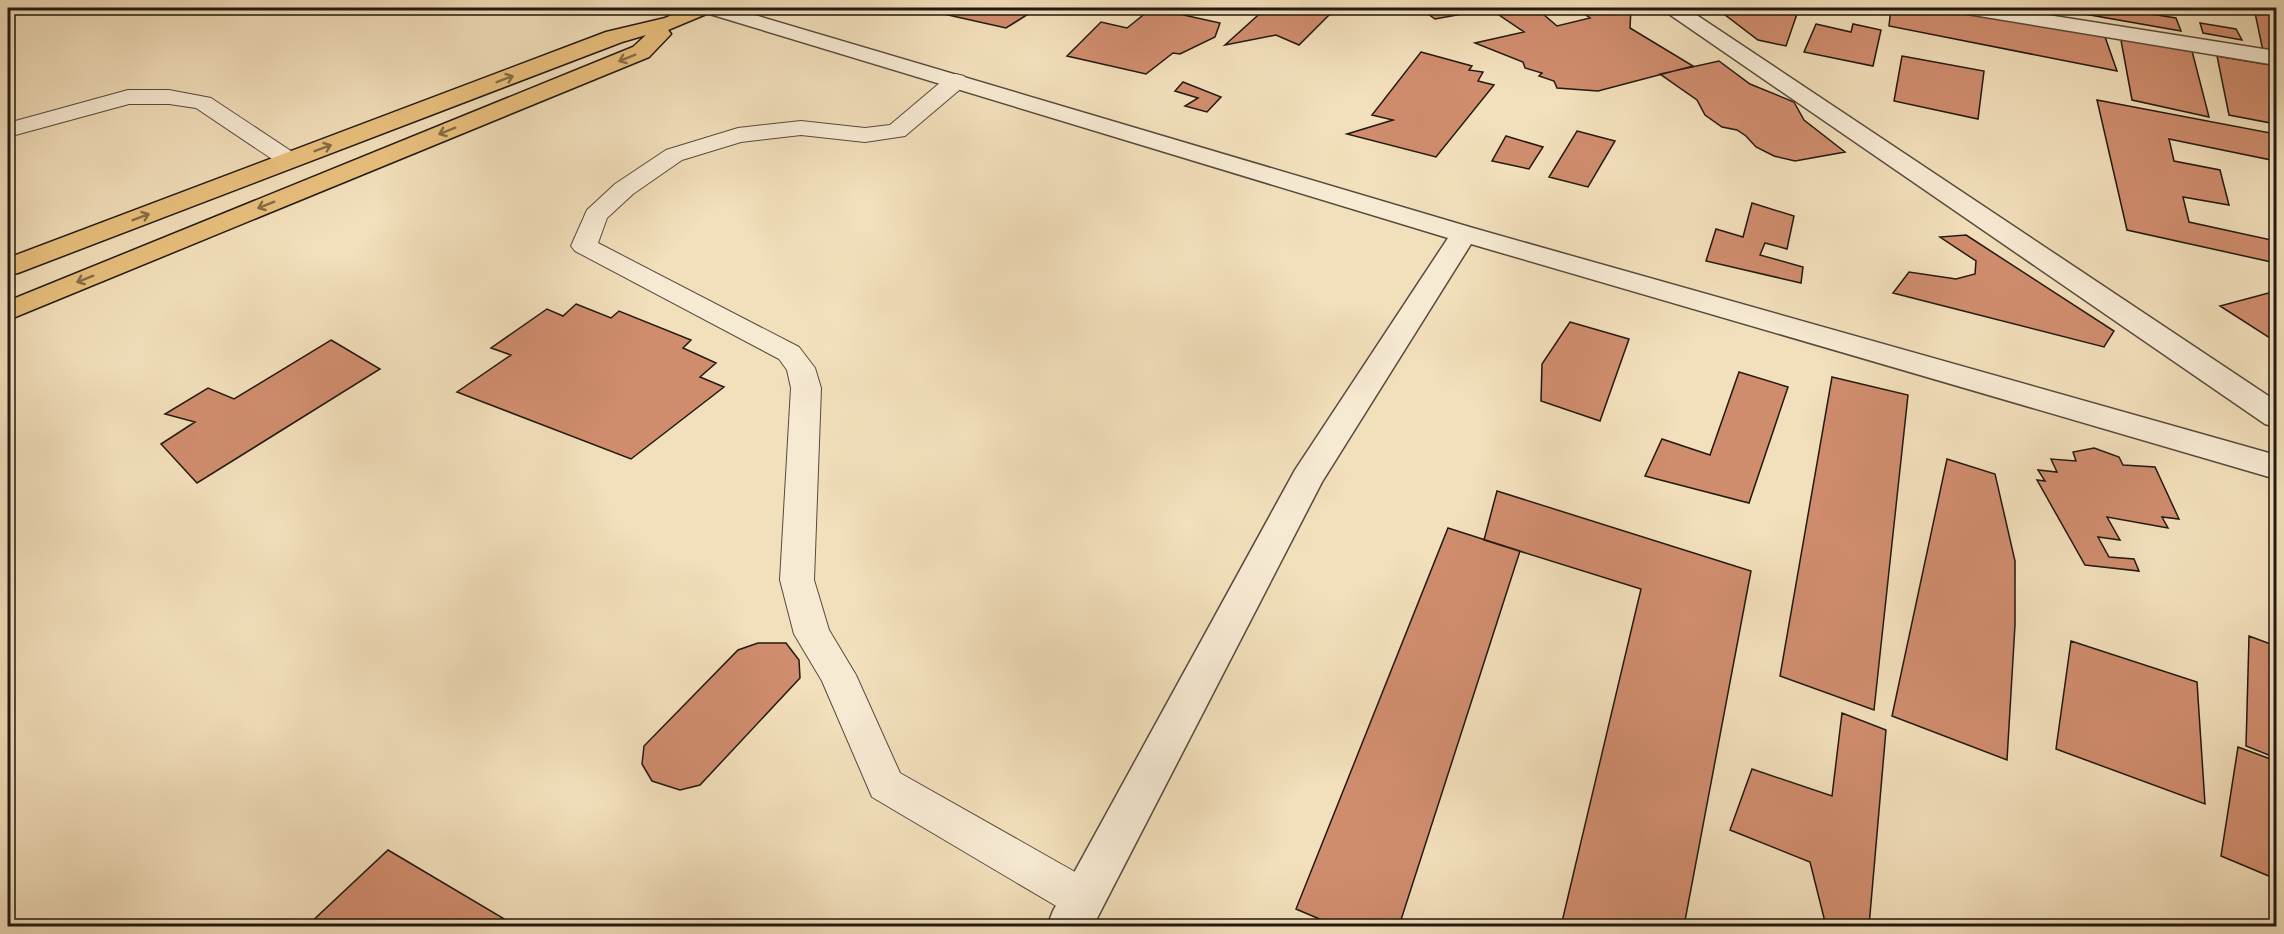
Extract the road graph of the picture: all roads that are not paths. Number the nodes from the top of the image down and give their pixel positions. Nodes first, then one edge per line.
1 (704, 8) edge
2 (710, 8) edge
3 (1672, 8) edge
4 (1967, 8) edge
5 (742, 12) edge
6 (672, 22) junction
7 (2277, 58) edge
8 (956, 81) junction
9 (8, 130) edge
10 (289, 160) junction
11 (1464, 234) junction
12 (8, 267) edge
13 (8, 311) edge
14 (2277, 416) edge
15 (2277, 467) edge
16 (1076, 913) edge

1 - 6 main road
2 - 5 street
3 - 14 street
4 - 7 street
5 - 8 street
10 -> 6 main road
6 -> 13 main road
8 - 11 street
8 - 16 lane
9 - 10 lane
12 -> 10 main road
11 - 15 street
11 - 16 street

